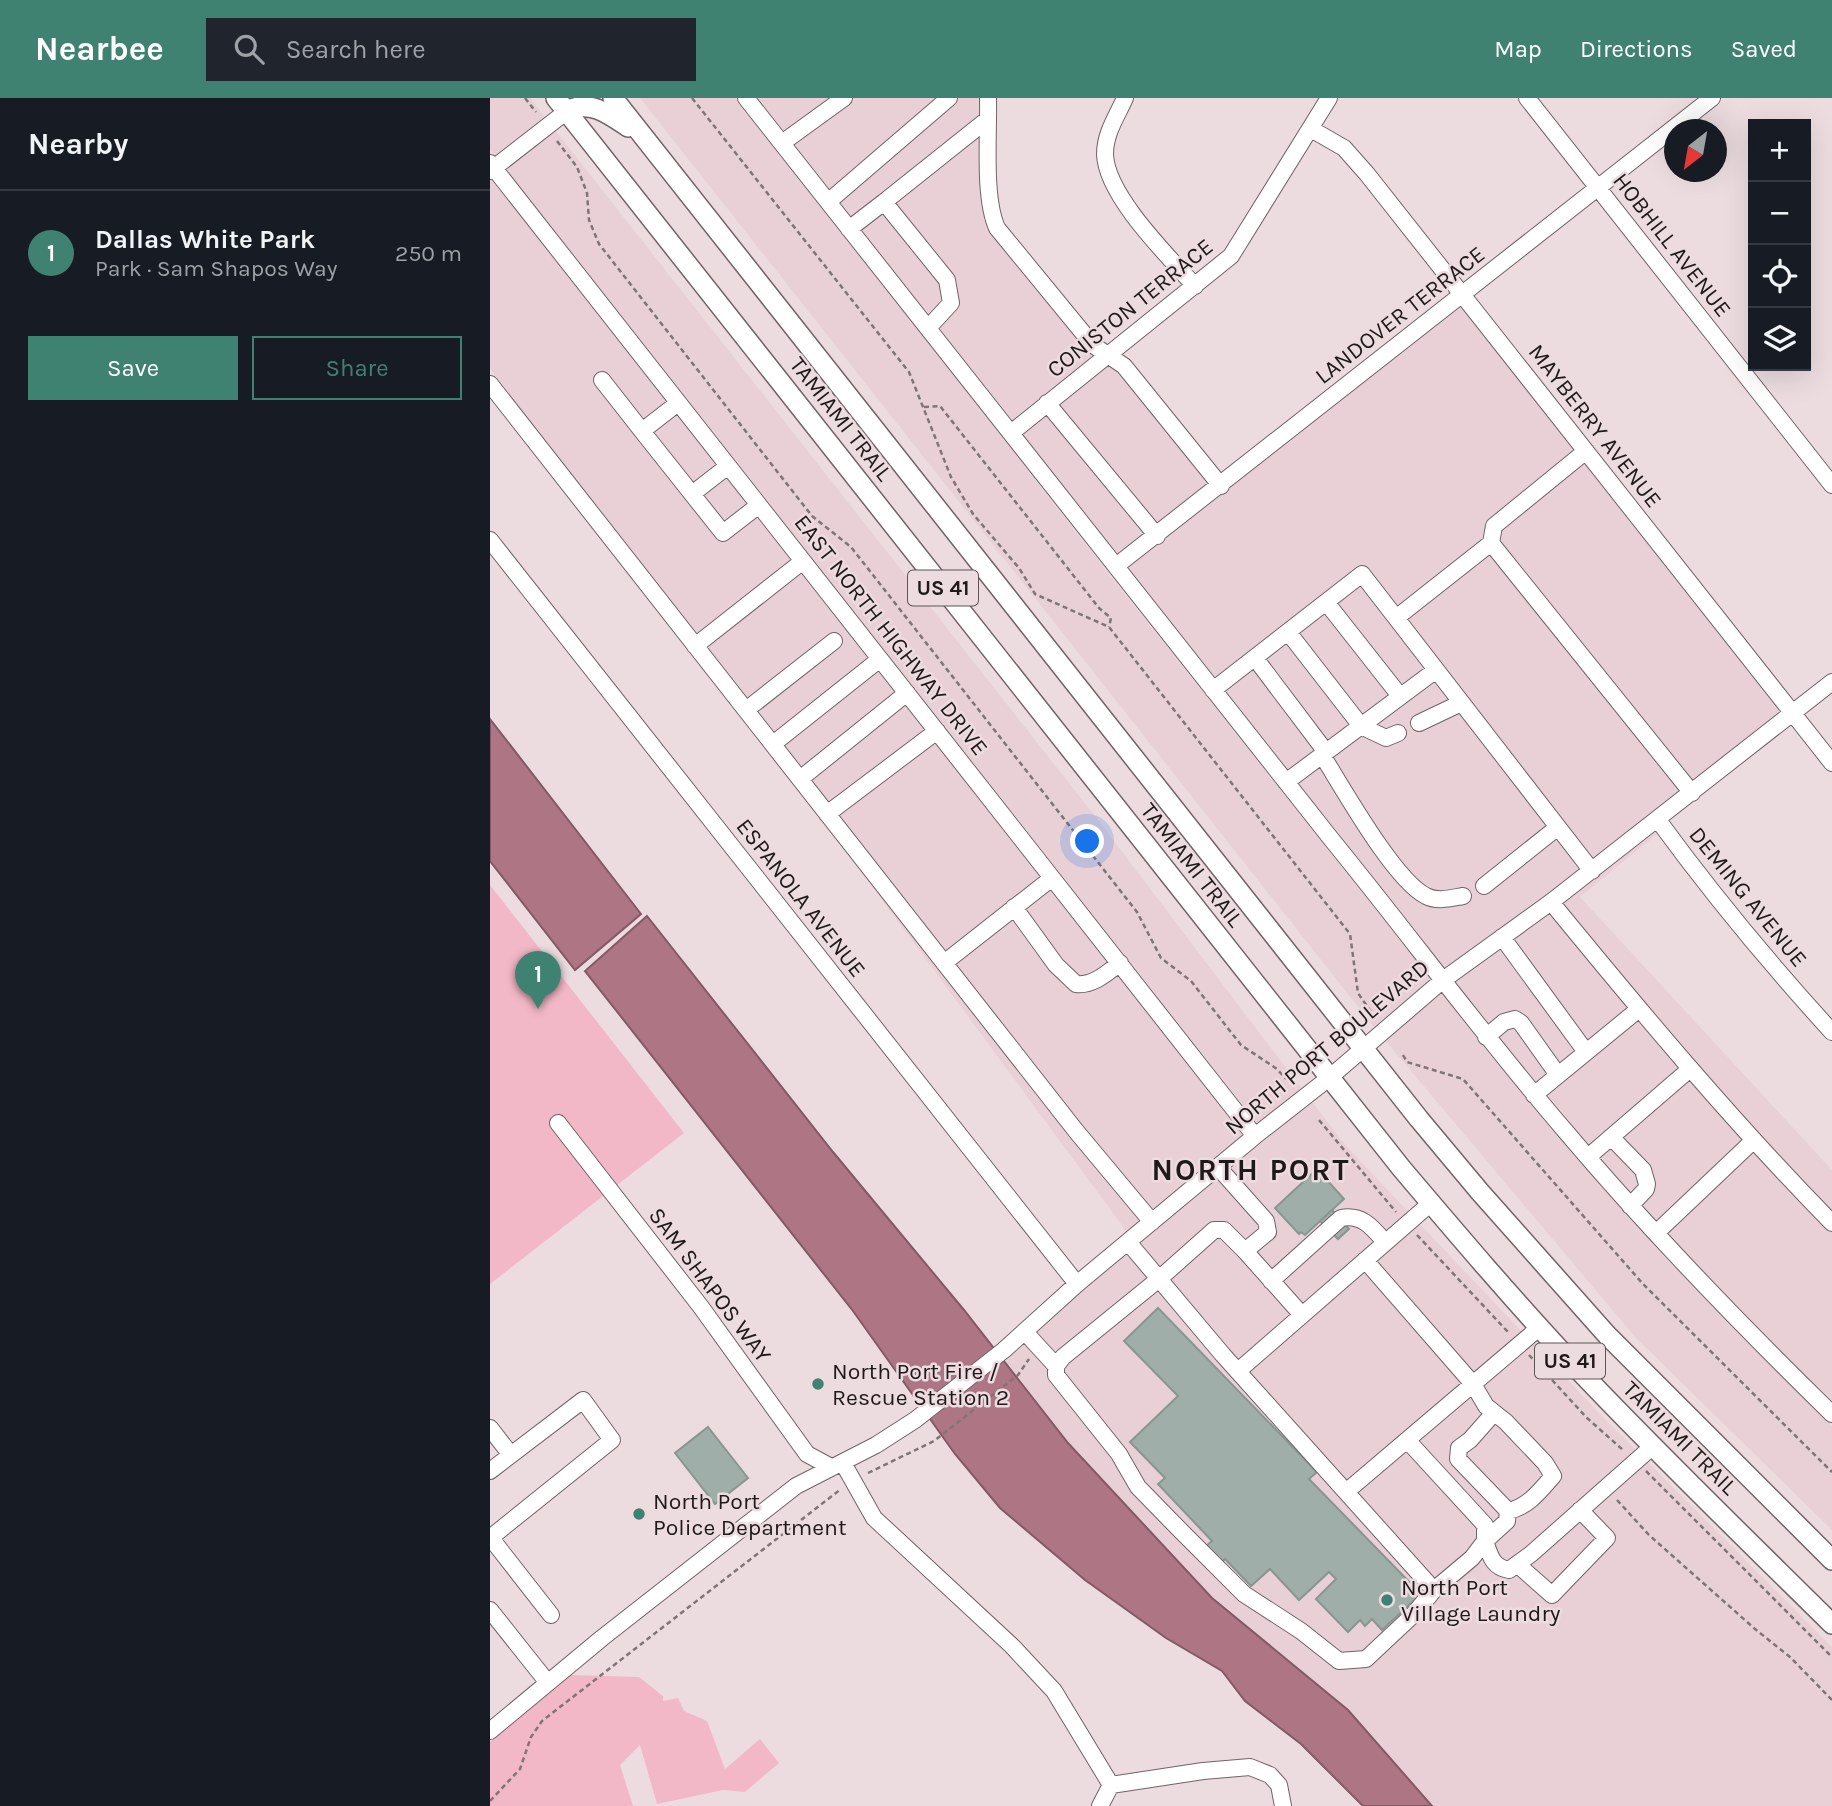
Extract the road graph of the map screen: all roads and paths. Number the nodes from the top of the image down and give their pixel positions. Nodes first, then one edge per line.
1 (525, 98) edge
2 (613, 98) edge
3 (692, 98) edge
4 (746, 98) edge
5 (844, 98) edge
6 (949, 98) edge
7 (988, 98) edge
8 (1125, 98) edge
9 (1329, 98) edge
10 (1527, 98) edge
11 (1713, 98) edge
12 (561, 104) edge
13 (536, 112) dead end
14 (988, 119) junction
15 (1311, 129) junction
16 (644, 137) junction
17 (557, 141) dead end
18 (782, 143) junction
19 (491, 168) edge
20 (1598, 188) junction
21 (828, 202) junction
22 (884, 202) junction
23 (849, 229) junction
24 (1195, 286) junction
25 (1462, 294) junction
26 (928, 328) junction
27 (1107, 355) junction
28 (602, 380) dead end
29 (490, 384) edge
30 (678, 402) junction
31 (1047, 403) junction
32 (923, 407) junction
33 (642, 431) junction
34 (1011, 433) junction
35 (1586, 451) junction
36 (728, 466) junction
37 (1832, 485) edge
38 (1221, 486) junction
39 (692, 494) junction
40 (759, 505) junction
41 (1157, 536) junction
42 (490, 540) edge
43 (1491, 543) junction
44 (803, 561) junction
45 (1116, 566) junction
46 (1326, 602) junction
47 (1395, 618) junction
48 (1109, 627) junction
49 (1288, 632) junction
50 (834, 640) dead end
51 (695, 646) junction
52 (1255, 658) junction
53 (880, 659) junction
54 (1436, 670) junction
55 (1832, 682) edge
56 (1213, 690) junction
57 (907, 693) junction
58 (1400, 696) junction
59 (1461, 703) junction
60 (746, 710) junction
61 (1792, 714) junction
62 (1419, 723) dead end
63 (1361, 726) junction
64 (937, 731) junction
65 (1398, 733) dead end
66 (773, 744) junction
67 (1324, 753) junction
68 (1832, 763) edge
69 (800, 779) junction
70 (1286, 782) junction
71 (1692, 793) junction
72 (827, 814) junction
73 (1658, 820) junction
74 (1558, 827) junction
75 (1592, 871) junction
76 (1052, 878) junction
77 (1484, 886) dead end
78 (1463, 896) dead end
79 (1551, 902) junction
80 (1014, 907) junction
81 (1502, 937) junction
82 (944, 962) junction
83 (1120, 963) junction
84 (1443, 980) junction
85 (1639, 1009) junction
86 (1371, 1012) dead end
87 (1832, 1032) edge
88 (1486, 1037) junction
89 (1362, 1048) junction
90 (1586, 1052) junction
91 (1403, 1055) dead end
92 (1690, 1069) junction
93 (1558, 1075) junction
94 (1329, 1078) junction
95 (1286, 1079) dead end
96 (1534, 1095) junction
97 (1319, 1120) dead end
98 (558, 1123) dead end
99 (1255, 1136) junction
100 (1611, 1137) junction
101 (1754, 1140) junction
102 (1588, 1157) junction
103 (1218, 1167) junction
104 (1431, 1203) junction
105 (1630, 1206) junction
106 (1152, 1222) junction
107 (1832, 1223) edge
108 (1406, 1224) junction
109 (1656, 1233) junction
110 (1128, 1242) junction
111 (1385, 1242) junction
112 (1245, 1251) junction
113 (1365, 1259) junction
114 (1160, 1279) junction
115 (1271, 1281) junction
116 (1077, 1284) junction
117 (1302, 1315) junction
118 (1540, 1328) junction
119 (1025, 1332) junction
120 (1520, 1345) junction
121 (1039, 1347) junction
122 (1056, 1366) junction
123 (1238, 1371) junction
124 (1473, 1384) junction
125 (1493, 1414) junction
126 (1832, 1414) edge
127 (490, 1428) edge
128 (1407, 1440) junction
129 (1653, 1446) junction
130 (512, 1455) junction
131 (1636, 1461) junction
132 (837, 1465) junction
133 (490, 1471) edge
134 (1832, 1472) edge
135 (853, 1480) junction
136 (1606, 1487) junction
137 (1347, 1491) junction
138 (1580, 1510) junction
139 (1508, 1511) junction
140 (490, 1537) edge
141 (1485, 1541) junction
142 (1832, 1560) edge
143 (1517, 1564) junction
144 (1434, 1590) junction
145 (490, 1610) edge
146 (551, 1615) dead end
147 (1832, 1624) edge
148 (1832, 1657) edge
149 (548, 1683) junction
150 (1832, 1700) edge
151 (490, 1731) edge
152 (1111, 1785) junction
153 (490, 1801) edge
154 (1101, 1806) edge
155 (1283, 1806) edge

1 - 13 path
2 - 16 main road, TAMIAMI TRAIL / US 41
3 - 32 path
4 - 18 street
5 - 18 street
6 - 21 street
7 - 14 street
8 - 24 street
9 - 15 street, CONISTON TERRACE
10 - 20 street, HOBHILL AVENUE
11 - 20 street, LANDOVER TERRACE
12 - 16 main road
12 - 19 street
12 - 94 main road, TAMIAMI TRAIL / US 41
14 - 22 street
14 - 27 street
15 - 24 street, CONISTON TERRACE
15 - 25 street, MAYBERRY AVENUE
16 - 89 main road, TAMIAMI TRAIL / US 41
17 - 95 path
18 - 21 street
19 - 30 street, EAST NORTH HIGHWAY DRIVE
20 - 25 street, LANDOVER TERRACE
20 - 37 street, HOBHILL AVENUE
21 - 23 street
22 - 23 street
22 - 26 street
23 - 26 street
24 - 27 street, CONISTON TERRACE
25 - 35 street, MAYBERRY AVENUE
25 - 38 street, LANDOVER TERRACE
26 - 34 street
27 - 31 street, CONISTON TERRACE
27 - 38 street
28 - 33 street
29 - 51 street
30 - 33 street
30 - 36 street, EAST NORTH HIGHWAY DRIVE
31 - 34 street, CONISTON TERRACE
31 - 41 street
32 - 48 path
32 - 48 path
33 - 39 street
34 - 45 street
35 - 43 street
35 - 61 street, MAYBERRY AVENUE
36 - 39 street
36 - 40 street, EAST NORTH HIGHWAY DRIVE
38 - 41 street, LANDOVER TERRACE
39 - 40 street
40 - 44 street, EAST NORTH HIGHWAY DRIVE
41 - 45 street, LANDOVER TERRACE
42 - 116 street, ESPANOLA AVENUE
43 - 47 street
43 - 71 street
44 - 51 street
44 - 53 street, EAST NORTH HIGHWAY DRIVE
45 - 56 street
46 - 47 street
46 - 49 street
46 - 58 street
47 - 54 street
48 - 86 path
49 - 52 street
49 - 63 street
50 - 60 street
51 - 60 street
52 - 56 street
52 - 67 street
53 - 57 street, EAST NORTH HIGHWAY DRIVE
53 - 66 street
54 - 58 street
54 - 59 street
55 - 61 street, NORTH PORT BOULEVARD
56 - 70 street
57 - 64 street, EAST NORTH HIGHWAY DRIVE
57 - 69 street
58 - 63 street
59 - 62 street
59 - 74 street
60 - 66 street
61 - 68 street, MAYBERRY AVENUE
61 - 71 street, NORTH PORT BOULEVARD
63 - 65 street
63 - 67 street
64 - 72 street
64 - 76 street, EAST NORTH HIGHWAY DRIVE
66 - 69 street
67 - 70 street
67 - 78 street
69 - 72 street
70 - 84 street
71 - 73 street, NORTH PORT BOULEVARD
72 - 82 street
73 - 75 street, NORTH PORT BOULEVARD
73 - 87 street, DEMING AVENUE
74 - 75 street
74 - 77 street
75 - 79 street, NORTH PORT BOULEVARD
76 - 80 street
76 - 83 street, EAST NORTH HIGHWAY DRIVE
79 - 81 street, NORTH PORT BOULEVARD
79 - 85 street
80 - 82 street
80 - 83 street
81 - 84 street, NORTH PORT BOULEVARD
81 - 90 street
82 - 106 street
83 - 99 street, EAST NORTH HIGHWAY DRIVE
84 - 88 street
84 - 89 street, NORTH PORT BOULEVARD
85 - 90 street
85 - 92 street
88 - 93 street
88 - 96 street
89 - 94 street, NORTH PORT BOULEVARD
89 - 142 main road, TAMIAMI TRAIL / US 41
90 - 93 street
91 - 134 path
92 - 100 street
92 - 101 street
93 - 96 street
94 - 99 street, NORTH PORT BOULEVARD
94 - 104 main road, TAMIAMI TRAIL / US 41
96 - 102 street
97 - 108 path
98 - 132 street, SAM SHAPOS WAY
99 - 103 street, NORTH PORT BOULEVARD
100 - 102 street
100 - 105 street
101 - 107 street
101 - 109 street
102 - 105 street
103 - 106 street, NORTH PORT BOULEVARD
103 - 112 street
104 - 108 street
104 - 118 main road, TAMIAMI TRAIL / US 41
105 - 109 street
106 - 110 street, NORTH PORT BOULEVARD
108 - 111 street
108 - 120 path
109 - 126 street
110 - 114 street
110 - 116 street, NORTH PORT BOULEVARD
111 - 113 street
111 - 115 street
112 - 114 street
112 - 115 street
113 - 117 street
113 - 124 street
114 - 122 street
114 - 123 street
115 - 117 street
116 - 119 street, NORTH PORT BOULEVARD
117 - 123 street
118 - 120 street
118 - 129 main road, TAMIAMI TRAIL / US 41
119 - 121 street
119 - 132 street, NORTH PORT BOULEVARD
120 - 124 street
120 - 131 path
121 - 122 street
121 - 135 path
122 - 144 street
123 - 137 street
124 - 125 street
124 - 128 street
125 - 139 street
125 - 139 street
127 - 130 street
128 - 137 street
128 - 141 street
129 - 131 street
129 - 147 main road, TAMIAMI TRAIL / US 41
130 - 133 street
130 - 140 street
131 - 136 street
131 - 148 path
132 - 135 street
132 - 149 street, NORTH PORT BOULEVARD
135 - 152 street
135 - 153 path
136 - 138 street
136 - 150 path
137 - 144 street
138 - 143 street
138 - 143 street
139 - 141 street
140 - 146 street
141 - 143 street
141 - 144 street
145 - 149 street
149 - 151 street, NORTH PORT BOULEVARD
152 - 154 street
152 - 155 street

